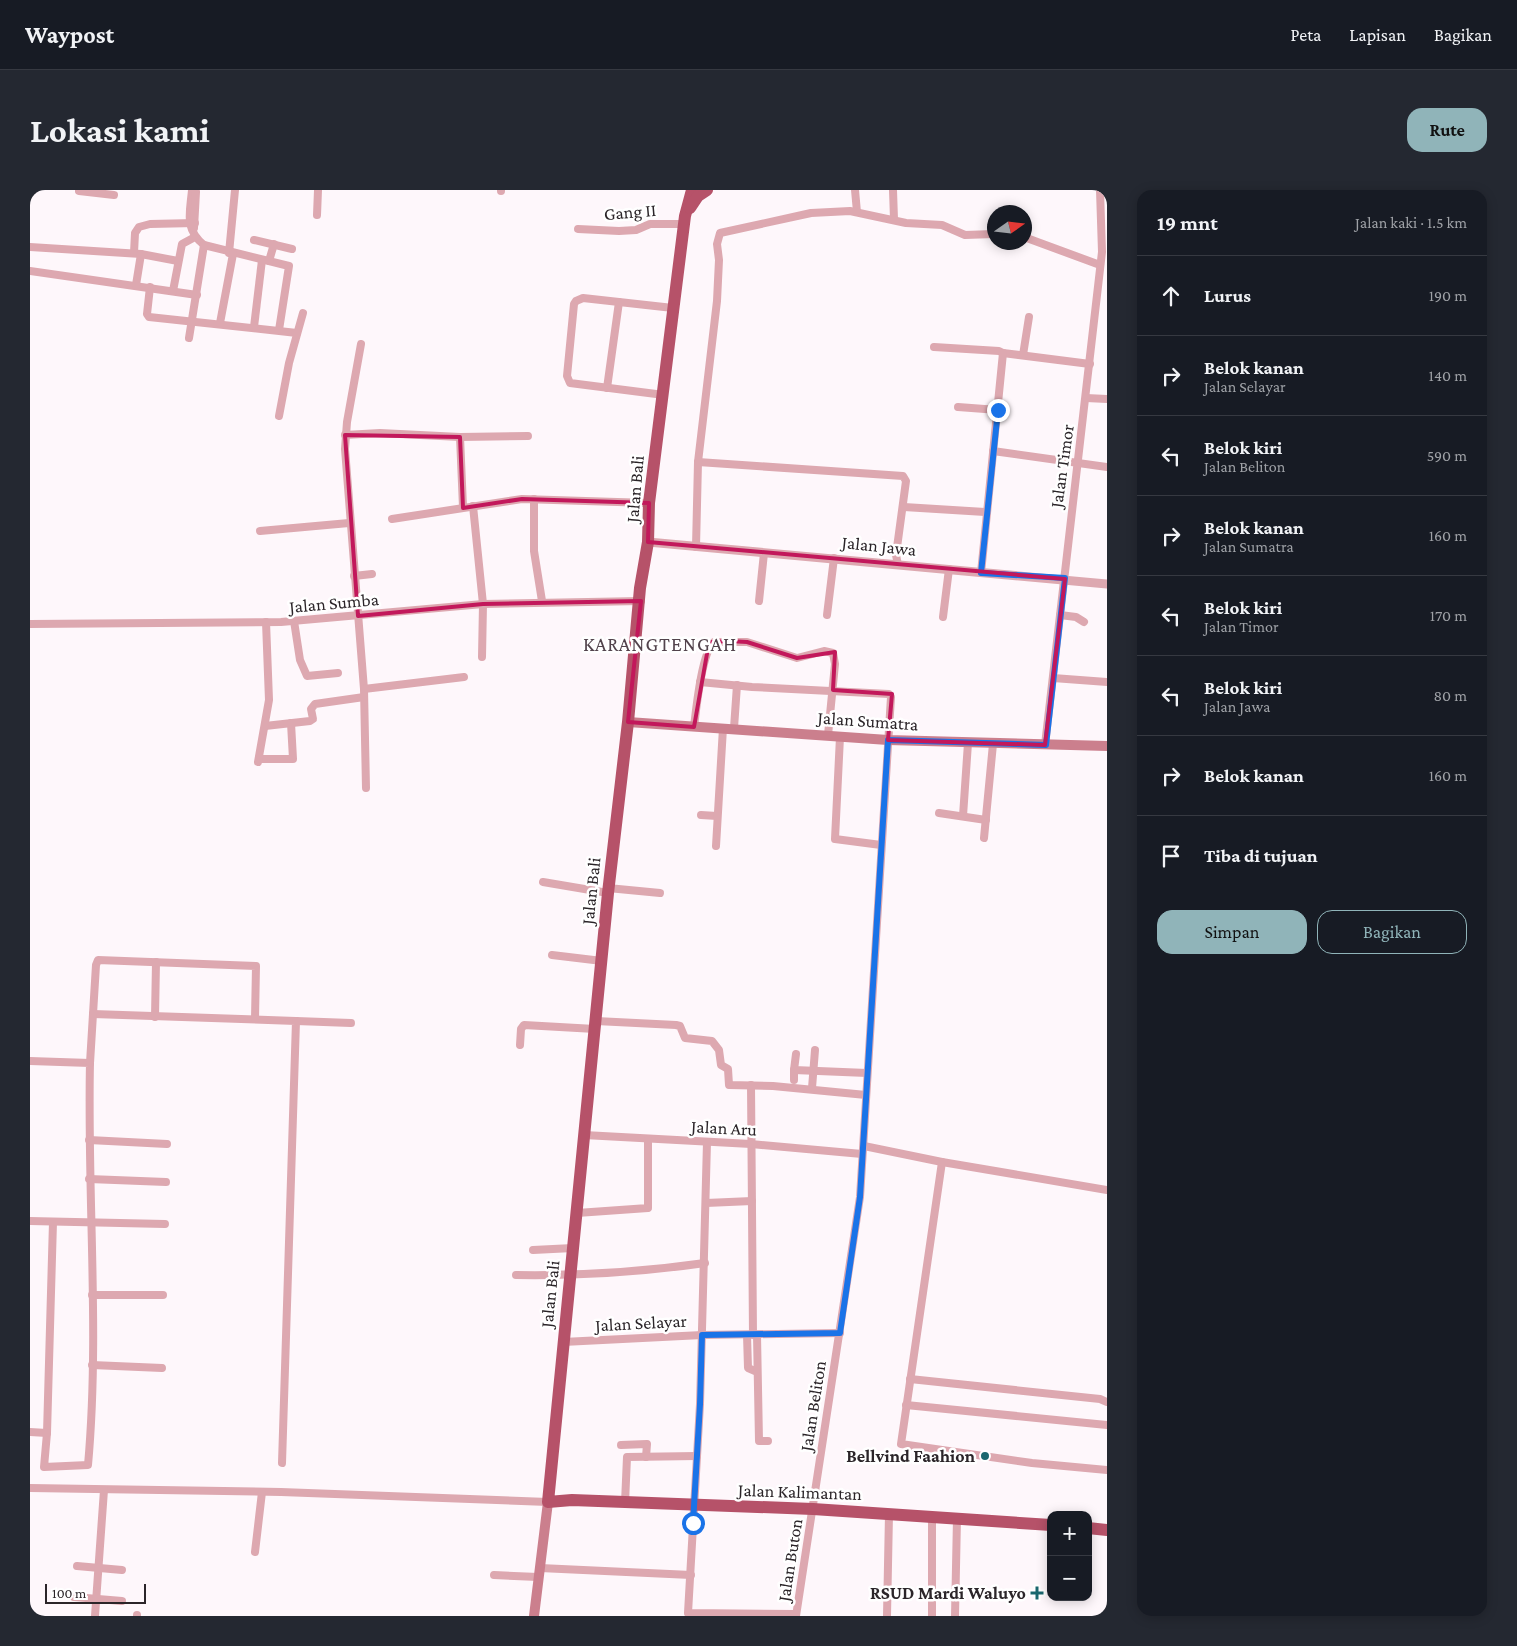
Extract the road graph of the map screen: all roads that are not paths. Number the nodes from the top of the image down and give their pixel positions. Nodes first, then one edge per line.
1 (192, 190) edge
2 (196, 190) edge
3 (235, 190) edge
4 (318, 190) edge
5 (692, 190) edge
6 (707, 190) edge
7 (855, 190) edge
8 (893, 190) edge
9 (1100, 190) edge
10 (78, 193) edge
11 (114, 195) dead end
12 (856, 209) junction
13 (317, 215) dead end
14 (893, 217) junction
15 (684, 220) junction
16 (192, 223) junction
17 (578, 229) dead end
18 (193, 234) junction
19 (987, 235) edge
20 (254, 240) dead end
21 (1032, 240) edge
22 (274, 244) junction
23 (204, 245) junction
24 (30, 247) edge
25 (292, 249) dead end
26 (138, 253) junction
27 (231, 253) junction
28 (178, 261) junction
29 (266, 261) junction
30 (1100, 264) junction
31 (30, 271) edge
32 (136, 285) junction
33 (150, 287) junction
34 (173, 291) junction
35 (196, 295) junction
36 (619, 302) junction
37 (673, 308) junction
38 (303, 313) dead end
39 (1029, 317) dead end
40 (192, 322) junction
41 (220, 323) junction
42 (254, 327) junction
43 (279, 330) junction
44 (297, 333) junction
45 (189, 338) dead end
46 (361, 344) dead end
47 (934, 347) dead end
48 (1003, 353) junction
49 (1023, 355) junction
50 (1090, 364) junction
51 (607, 388) junction
52 (664, 395) junction
53 (1086, 398) junction
54 (1107, 399) edge
55 (958, 407) dead end
56 (998, 410) junction
57 (279, 416) dead end
58 (345, 435) junction
59 (528, 436) dead end
60 (460, 437) junction
61 (993, 451) junction
62 (698, 462) junction
63 (1077, 463) junction
64 (1107, 466) edge
65 (534, 499) junction
66 (649, 502) junction
67 (473, 506) junction
68 (463, 507) junction
69 (904, 507) junction
70 (986, 512) junction
71 (392, 519) dead end
72 (349, 523) junction
73 (260, 531) dead end
74 (648, 542) junction
75 (696, 547) junction
76 (764, 553) junction
77 (834, 558) junction
78 (898, 565) junction
79 (949, 569) junction
80 (981, 573) junction
81 (372, 574) dead end
82 (354, 576) junction
83 (1065, 578) junction
84 (1107, 584) edge
85 (640, 594) junction
86 (542, 601) junction
87 (759, 601) dead end
88 (483, 604) junction
89 (827, 615) dead end
90 (1060, 615) junction
91 (358, 616) junction
92 (943, 617) dead end
93 (266, 622) junction
94 (294, 622) junction
95 (1084, 622) dead end
96 (30, 624) edge
97 (482, 657) dead end
98 (338, 673) dead end
99 (464, 676) dead end
100 (1053, 678) junction
101 (700, 682) junction
102 (1107, 682) edge
103 (737, 685) junction
104 (833, 690) junction
105 (364, 693) junction
106 (628, 722) junction
107 (291, 723) junction
108 (265, 726) junction
109 (694, 727) junction
110 (723, 728) junction
111 (734, 728) junction
112 (828, 735) junction
113 (840, 737) junction
114 (888, 740) junction
115 (968, 743) junction
116 (992, 744) junction
117 (1046, 745) junction
118 (1107, 746) edge
119 (366, 788) dead end
120 (939, 812) dead end
121 (701, 815) dead end
122 (717, 816) junction
123 (963, 816) junction
124 (986, 820) junction
125 (984, 838) dead end
126 (882, 845) junction
127 (716, 846) dead end
128 (544, 882) dead end
129 (608, 891) junction
130 (660, 893) dead end
131 (552, 955) dead end
132 (602, 961) junction
133 (156, 962) junction
134 (93, 1014) junction
135 (155, 1017) junction
136 (256, 1019) junction
137 (296, 1021) junction
138 (351, 1023) dead end
139 (595, 1025) junction
140 (520, 1045) dead end
141 (815, 1050) dead end
142 (796, 1054) dead end
143 (30, 1060) edge
144 (90, 1063) junction
145 (794, 1070) junction
146 (813, 1070) junction
147 (867, 1073) junction
148 (794, 1080) dead end
149 (751, 1085) junction
150 (812, 1088) dead end
151 (866, 1095) junction
152 (584, 1135) junction
153 (648, 1139) junction
154 (89, 1140) junction
155 (707, 1142) junction
156 (167, 1144) dead end
157 (751, 1144) junction
158 (863, 1150) junction
159 (942, 1162) junction
160 (89, 1179) junction
161 (166, 1182) dead end
162 (1107, 1190) edge
163 (752, 1201) junction
164 (706, 1203) junction
165 (577, 1213) junction
166 (30, 1221) edge
167 (53, 1222) junction
168 (90, 1222) junction
169 (165, 1224) dead end
170 (573, 1248) junction
171 (533, 1250) dead end
172 (705, 1263) junction
173 (516, 1275) dead end
174 (570, 1276) junction
175 (92, 1295) junction
176 (163, 1295) dead end
177 (840, 1333) junction
178 (702, 1335) junction
179 (753, 1335) junction
180 (563, 1342) junction
181 (92, 1365) junction
182 (162, 1368) dead end
183 (755, 1371) dead end
184 (910, 1379) junction
185 (1107, 1402) edge
186 (906, 1404) junction
187 (1107, 1426) edge
188 (30, 1432) edge
189 (47, 1433) junction
190 (768, 1441) dead end
191 (621, 1445) dead end
192 (697, 1456) junction
193 (646, 1457) junction
194 (282, 1464) dead end
195 (1107, 1470) edge
196 (30, 1488) edge
197 (104, 1490) junction
198 (262, 1492) junction
199 (548, 1502) junction
200 (625, 1503) junction
201 (694, 1506) junction
202 (813, 1509) junction
203 (889, 1514) junction
204 (932, 1516) junction
205 (956, 1518) junction
206 (1047, 1525) edge
207 (1092, 1528) edge
208 (1107, 1530) edge
209 (255, 1552) dead end
210 (77, 1566) dead end
211 (99, 1568) junction
212 (122, 1570) dead end
213 (539, 1572) junction
214 (691, 1574) junction
215 (494, 1575) dead end
216 (74, 1597) dead end
217 (97, 1598) junction
218 (122, 1601) dead end
219 (796, 1615) edge
220 (95, 1616) edge
221 (534, 1616) edge
222 (887, 1616) edge
223 (932, 1616) edge
224 (955, 1616) edge

1 - 16 street
2 - 16 street
3 - 27 street
4 - 13 street
5 - 15 highway, Jalan Bali
6 - 15 highway
7 - 12 street
8 - 14 street
9 - 30 street, Jalan Timor
10 - 11 street
12 - 14 street
12 - 62 street
14 - 19 street
15 - 17 street, Gang II
15 - 37 highway, Jalan Bali
16 - 18 street
16 - 26 street
18 - 23 street
18 - 28 street
20 - 22 street
21 - 30 street
22 - 25 street
22 - 29 street
23 - 27 street
23 - 35 street
24 - 26 street
26 - 28 street
26 - 32 street
27 - 29 street
27 - 41 street
28 - 34 street
29 - 42 street
29 - 43 street
30 - 50 street, Jalan Timor
31 - 32 street
32 - 33 street
33 - 34 street
33 - 40 street
34 - 35 street
35 - 40 street
36 - 37 street
36 - 51 street
36 - 51 street
37 - 52 highway, Jalan Bali
38 - 44 street
39 - 49 street
40 - 41 street
40 - 45 street
41 - 42 street
42 - 43 street
43 - 44 street
44 - 57 street
46 - 58 street
47 - 48 street
48 - 49 street
48 - 56 street
49 - 50 street
50 - 53 street, Jalan Timor
51 - 52 street
52 - 66 highway, Jalan Bali
53 - 54 street
53 - 63 street, Jalan Timor
55 - 56 street
56 - 61 street
58 - 60 street
58 - 72 street
59 - 60 street
60 - 68 street
61 - 63 street
61 - 70 street
62 - 69 street
62 - 75 street
63 - 64 street
63 - 83 street, Jalan Timor
65 - 66 street
65 - 67 street
65 - 86 street
66 - 74 highway, Jalan Bali
67 - 68 street
67 - 88 street
68 - 71 street
69 - 70 street
69 - 78 street
70 - 80 street
72 - 73 street
72 - 82 street
74 - 75 street, Jalan Jawa
74 - 85 highway, Jalan Bali
75 - 76 street, Jalan Jawa
76 - 77 street, Jalan Jawa
76 - 87 street
77 - 78 street, Jalan Jawa
77 - 89 street
78 - 79 street, Jalan Jawa
79 - 80 street, Jalan Jawa
79 - 92 street
80 - 83 street, Jalan Jawa
81 - 82 street
82 - 91 street
83 - 84 street, Jalan Jawa
83 - 90 street, Jalan Timor
85 - 86 street, Jalan Sumba
85 - 106 highway, Jalan Bali
86 - 88 street, Jalan Sumba
88 - 91 street, Jalan Sumba
88 - 97 street
90 - 95 street
90 - 100 street, Jalan Timor
91 - 94 street, Jalan Sumba
91 - 105 street
93 - 94 street, Jalan Sumba
93 - 96 street, Jalan Sumba
93 - 108 street
94 - 98 street
99 - 105 street
100 - 102 street
100 - 117 street, Jalan Timor
101 - 103 street
101 - 104 street
101 - 109 street
103 - 104 street
103 - 111 street
104 - 112 street
104 - 114 street, Jalan Beliton
105 - 107 street
105 - 119 street
106 - 109 main road, Jalan Sumatra
106 - 129 highway, Jalan Bali
107 - 108 street
107 - 108 street
109 - 110 main road, Jalan Sumatra
110 - 111 main road, Jalan Sumatra
110 - 122 street
111 - 112 main road, Jalan Sumatra
112 - 113 main road, Jalan Sumatra
113 - 114 main road, Jalan Sumatra
113 - 126 street
114 - 115 main road, Jalan Sumatra
114 - 126 street, Jalan Beliton
115 - 116 main road, Jalan Sumatra
115 - 123 street
116 - 117 main road, Jalan Sumatra
116 - 124 street
117 - 118 main road, Jalan Sumatra
120 - 123 street
121 - 122 street
122 - 127 street
123 - 124 street
124 - 125 street
126 - 147 street, Jalan Beliton
128 - 129 street
129 - 130 street
129 - 132 highway, Jalan Bali
131 - 132 street
132 - 139 highway, Jalan Bali
133 - 134 street
133 - 135 street
133 - 136 street
134 - 135 street
134 - 144 street
135 - 136 street
136 - 137 street
137 - 138 street
137 - 194 street
139 - 140 street
139 - 149 street
139 - 152 highway, Jalan Bali
141 - 146 street
142 - 145 street
143 - 144 street
144 - 154 street
145 - 146 street
145 - 148 street
146 - 147 street
146 - 150 street
147 - 151 street, Jalan Beliton
149 - 151 street
149 - 157 street
151 - 158 street, Jalan Beliton
152 - 153 street, Jalan Aru
152 - 165 highway, Jalan Bali
153 - 155 street, Jalan Aru
153 - 165 street
154 - 156 street
154 - 160 street
155 - 157 street, Jalan Aru
155 - 164 street
157 - 158 street, Jalan Aru
157 - 163 street
158 - 159 street, Jalan Aru
158 - 177 street, Jalan Beliton
159 - 162 street, Jalan Aru
159 - 184 street
160 - 161 street
160 - 168 street
163 - 164 street
163 - 179 street
164 - 172 street
165 - 170 highway, Jalan Bali
166 - 167 street
167 - 168 street
167 - 189 street
168 - 169 street
168 - 175 street
170 - 171 street
170 - 174 highway, Jalan Bali
172 - 174 street
172 - 178 street
173 - 174 street
174 - 180 highway, Jalan Bali
175 - 176 street
175 - 181 street
177 - 179 street, Jalan Selayar
177 - 202 street, Jalan Beliton
178 - 179 street, Jalan Selayar
178 - 180 street, Jalan Selayar
178 - 192 street
179 - 183 street
179 - 190 street
180 - 199 highway, Jalan Bali
181 - 182 street
181 - 189 street
184 - 185 street
184 - 186 street
186 - 187 street
186 - 195 street
188 - 189 street
191 - 193 street
192 - 193 street
192 - 201 street
193 - 200 street
196 - 197 street
197 - 198 street
197 - 211 street
198 - 199 street
198 - 209 street
199 - 200 highway, Jalan Kalimantan
199 - 213 main road, Jalan Bali
200 - 201 highway, Jalan Kalimantan
201 - 202 highway, Jalan Kalimantan
201 - 214 street
202 - 203 highway, Jalan Kalimantan
202 - 219 street, Jalan Buton
203 - 204 highway, Jalan Kalimantan
203 - 222 street
204 - 205 highway, Jalan Kalimantan
204 - 223 street
205 - 206 highway, Jalan Kalimantan
205 - 224 street
207 - 208 highway
210 - 211 street
211 - 212 street
211 - 217 street
213 - 214 street
213 - 215 street
213 - 221 main road, Jalan Bali
214 - 219 street
216 - 217 street
217 - 218 street
217 - 220 street

